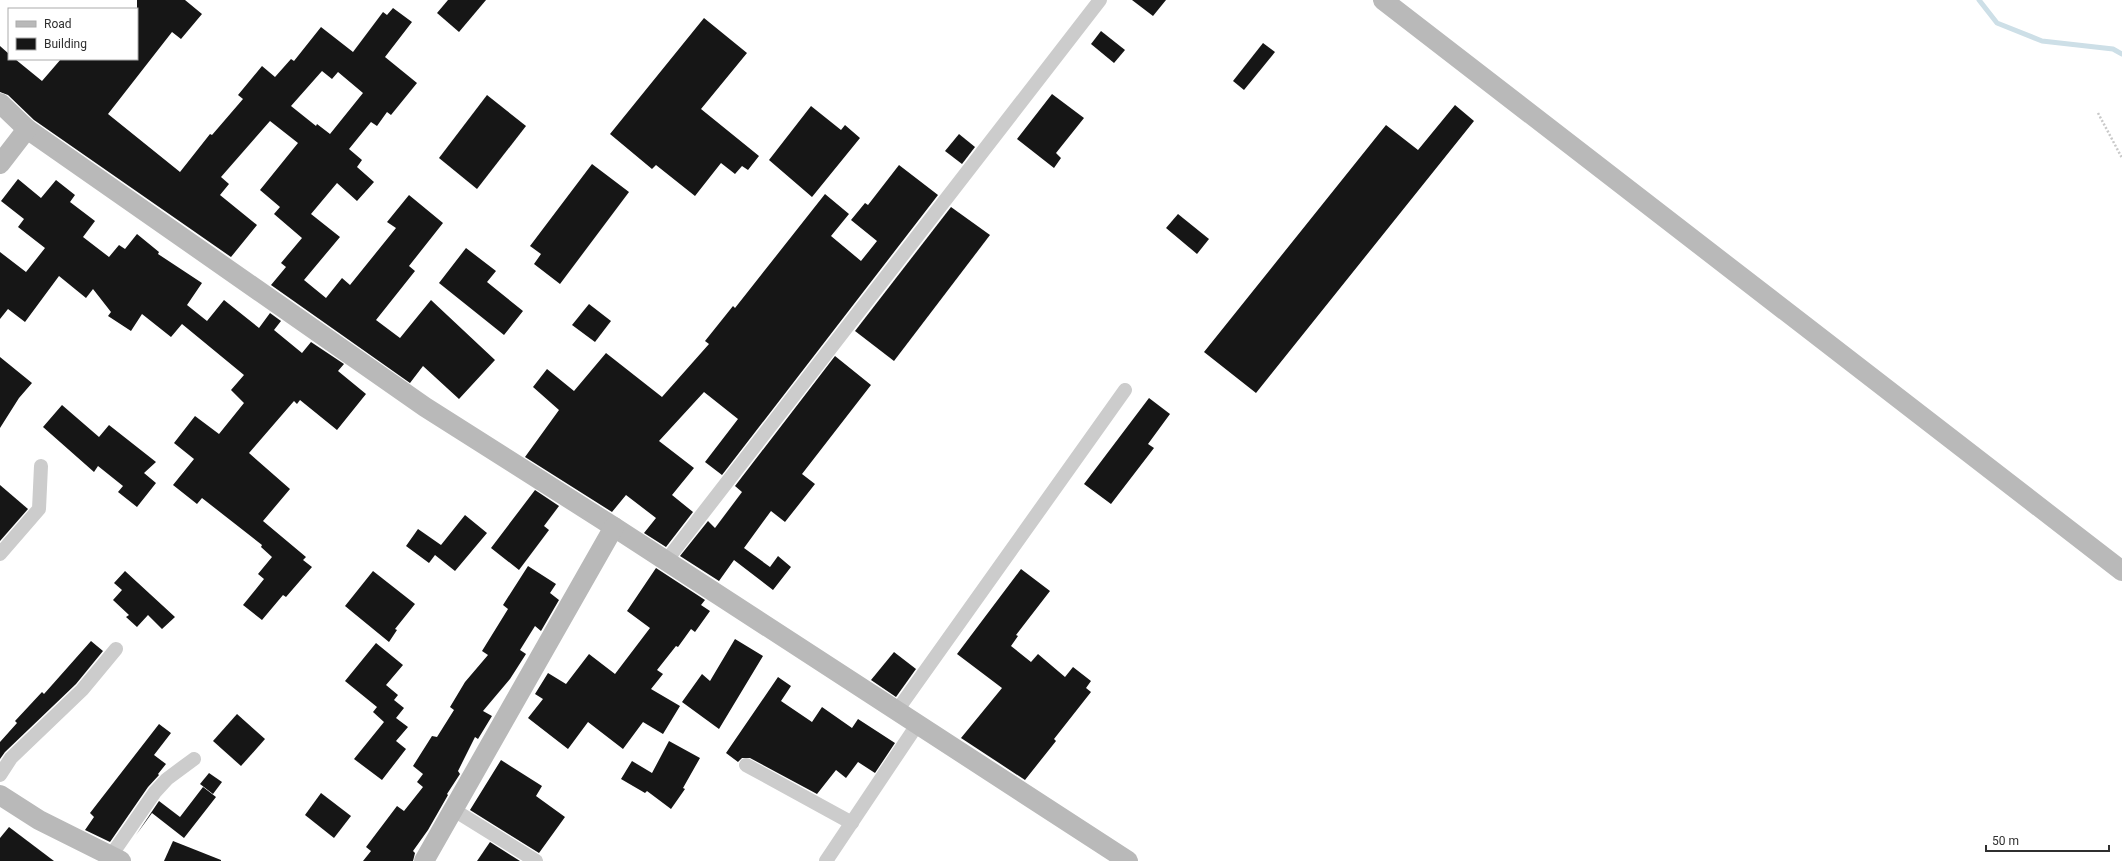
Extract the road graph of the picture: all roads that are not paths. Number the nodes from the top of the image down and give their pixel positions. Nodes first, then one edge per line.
1 (1100, 0) edge
2 (1383, 0) edge
3 (0, 103) edge
4 (27, 129) junction
5 (0, 164) edge
6 (1125, 390) dead end
7 (41, 466) dead end
8 (614, 527) junction
9 (0, 554) edge
10 (666, 561) junction
11 (2122, 571) edge
12 (116, 649) dead end
13 (896, 712) junction
14 (917, 725) junction
15 (194, 759) dead end
16 (746, 765) dead end
17 (0, 775) edge
18 (1, 798) edge
19 (454, 810) junction
20 (852, 823) junction
21 (115, 859) edge
22 (424, 861) edge
23 (536, 861) edge
24 (826, 861) edge
25 (1128, 861) edge

1 - 10 street
2 - 11 main road
3 - 4 main road
4 - 5 main road
4 - 8 main road
6 - 13 street
7 - 9 street
8 - 10 main road
8 - 19 main road
10 - 13 main road
12 - 17 street
13 - 14 main road
14 - 20 street
14 - 25 main road
15 - 21 street
16 - 20 street
18 - 21 main road
19 - 22 main road
19 - 23 street
20 - 24 street

